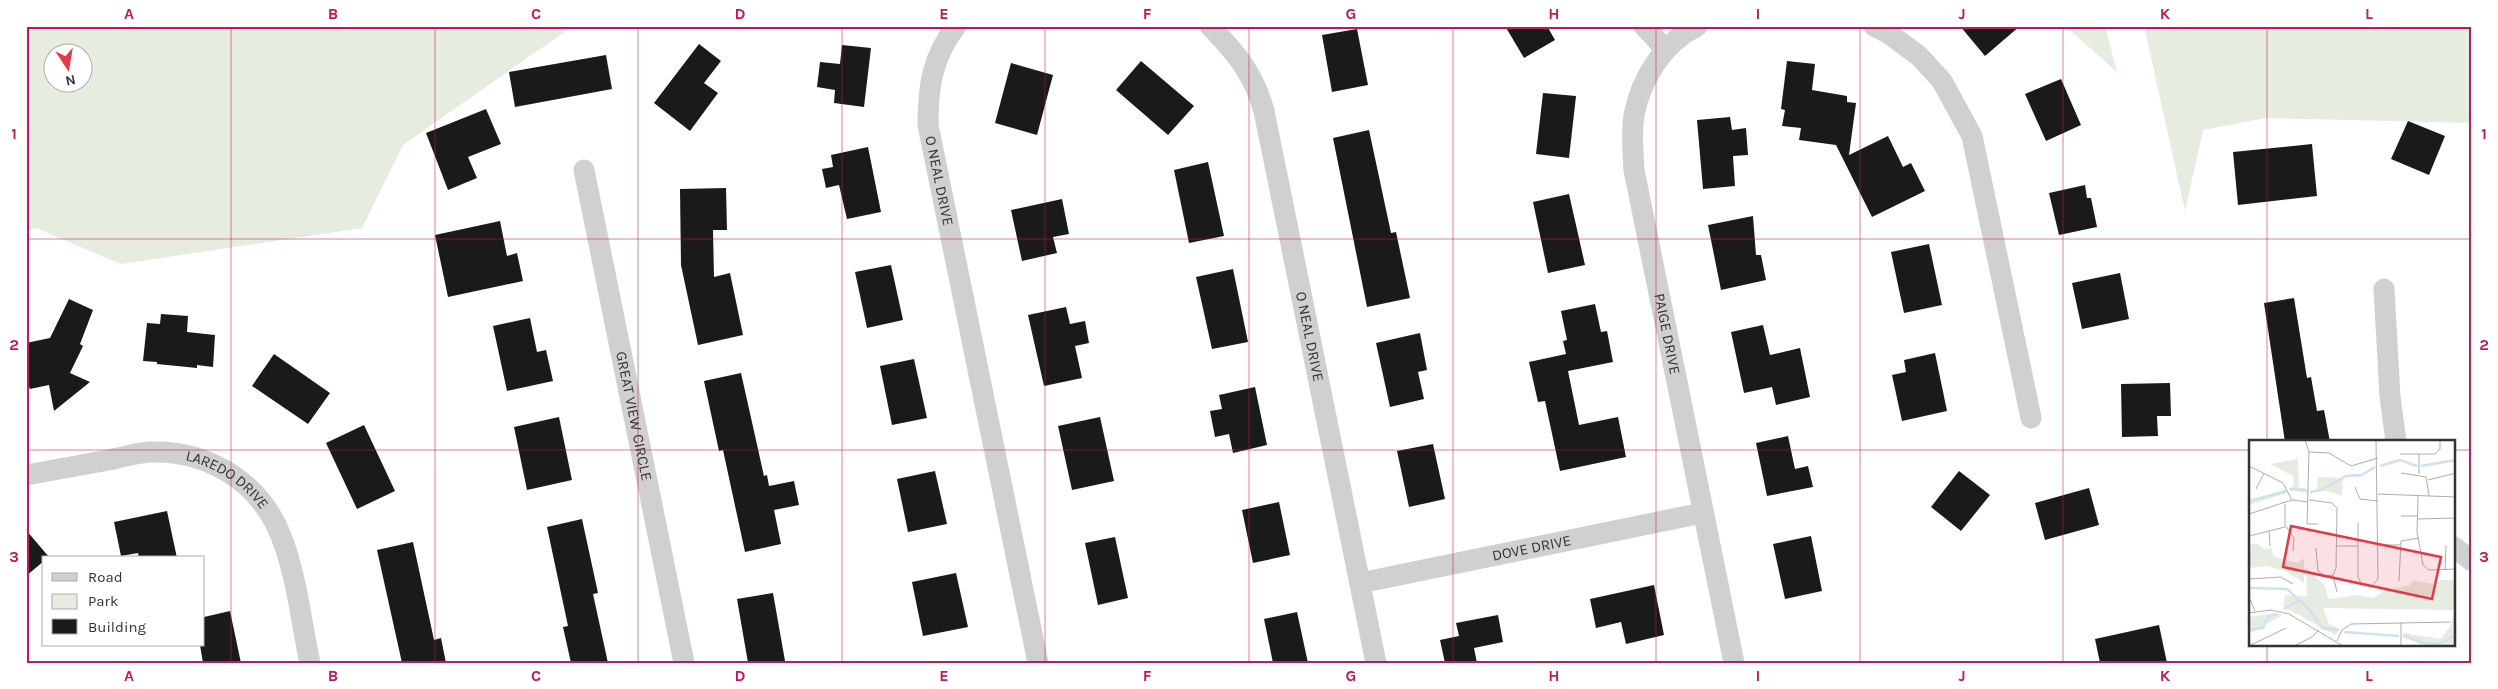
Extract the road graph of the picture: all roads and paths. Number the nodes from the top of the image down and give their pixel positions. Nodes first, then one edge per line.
1 (956, 26) edge
2 (1210, 26) edge
3 (1644, 26) edge
4 (1697, 26) edge
5 (1874, 26) edge
6 (1665, 49) junction
7 (584, 170) dead end
8 (2384, 289) dead end
9 (2031, 418) dead end
10 (2396, 440) edge
11 (26, 475) edge
12 (1702, 512) junction
13 (2456, 549) edge
14 (2472, 561) edge
15 (1360, 583) junction
16 (310, 663) edge
17 (684, 663) edge
18 (1038, 663) edge
19 (1376, 663) edge
20 (1734, 663) edge

1 - 18 street, O NEAL DRIVE
2 - 15 street, O NEAL DRIVE
3 - 6 street
4 - 6 street, PAIGE DRIVE
5 - 9 street
6 - 12 street, PAIGE DRIVE
7 - 17 street, GREAT VIEW CIRCLE
8 - 10 street
11 - 16 street, LAREDO DRIVE
12 - 15 street, DOVE DRIVE
12 - 20 street, PAIGE DRIVE
13 - 14 street
15 - 19 street, O NEAL DRIVE

